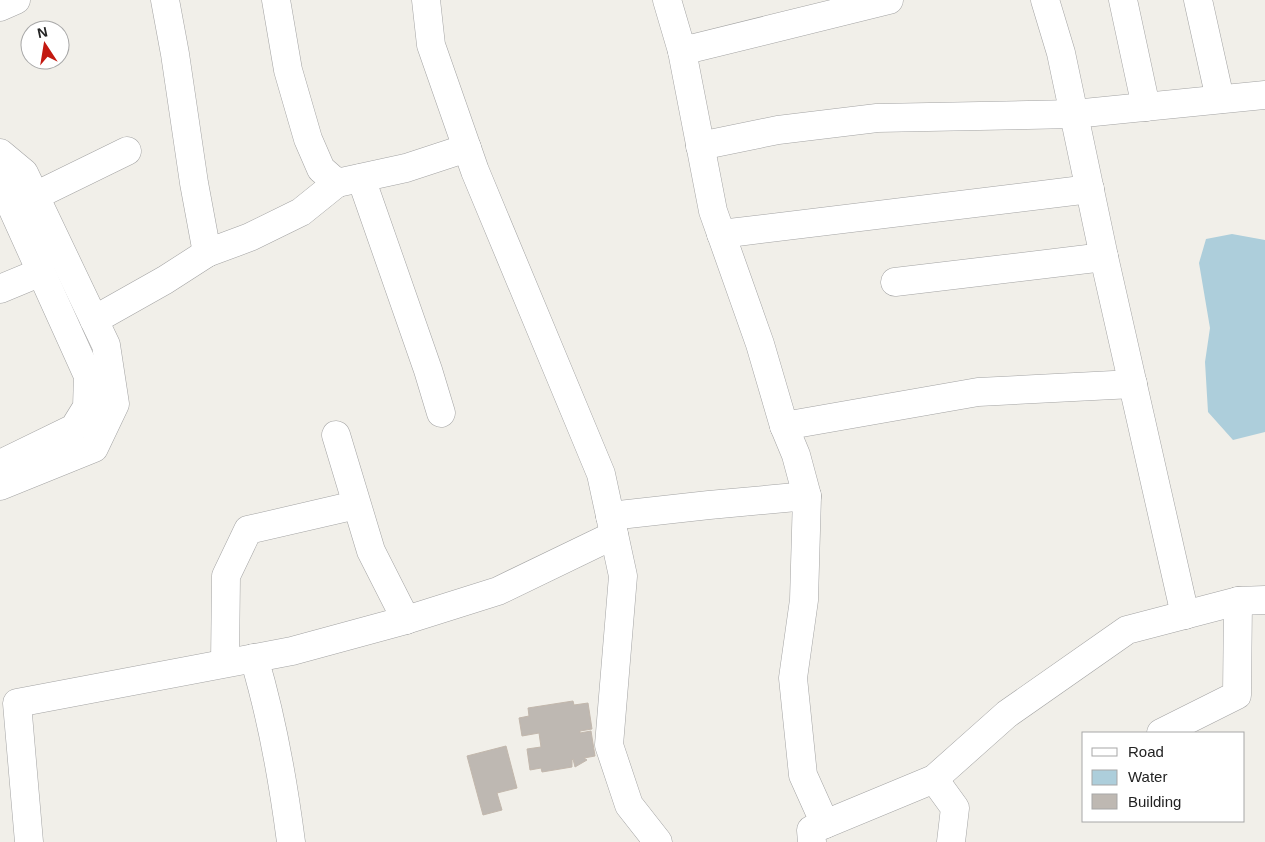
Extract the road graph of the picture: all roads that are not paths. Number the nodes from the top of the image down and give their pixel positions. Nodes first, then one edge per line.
1 (16, 0) edge
2 (165, 0) edge
3 (276, 0) edge
4 (426, 0) edge
5 (667, 0) edge
6 (889, 0) edge
7 (1045, 0) edge
8 (1123, 0) edge
9 (1198, 0) edge
10 (0, 7) edge
11 (813, 9) edge
12 (682, 51) junction
13 (1265, 95) edge
14 (1220, 99) junction
15 (1146, 107) junction
16 (1074, 114) junction
17 (700, 146) junction
18 (467, 148) junction
19 (127, 150) dead end
20 (0, 153) edge
21 (349, 180) junction
22 (0, 181) edge
23 (1090, 189) junction
24 (35, 196) junction
25 (721, 234) junction
26 (207, 253) junction
27 (1104, 257) junction
28 (41, 272) junction
29 (895, 282) dead end
30 (0, 289) edge
31 (94, 320) junction
32 (1133, 384) junction
33 (441, 413) dead end
34 (784, 426) junction
35 (336, 435) dead end
36 (0, 464) edge
37 (0, 486) edge
38 (807, 496) junction
39 (356, 505) junction
40 (612, 525) junction
41 (1265, 600) edge
42 (1238, 601) junction
43 (1185, 614) junction
44 (406, 620) junction
45 (254, 658) junction
46 (226, 663) junction
47 (8, 704) edge
48 (1162, 732) edge
49 (934, 779) junction
50 (818, 833) edge
51 (29, 842) edge
52 (290, 842) edge
53 (658, 842) edge
54 (951, 842) edge

1 - 10 street
2 - 26 street
3 - 21 street
4 - 18 street
5 - 12 street
6 - 11 street
7 - 16 street
8 - 15 street
9 - 14 street
11 - 12 street
12 - 17 street
13 - 14 street
14 - 15 street
15 - 16 street
16 - 17 street
16 - 23 street
17 - 25 street
18 - 21 street
18 - 40 street
19 - 24 street
20 - 24 street
21 - 26 street
21 - 33 street
22 - 28 street
23 - 25 street
23 - 27 street
24 - 31 street
25 - 34 street
26 - 31 street
27 - 29 street
27 - 32 street
28 - 30 street
28 - 36 street
31 - 37 street
32 - 34 street
32 - 43 street
34 - 38 street
35 - 39 street
38 - 40 street
38 - 50 street
39 - 44 street
39 - 46 street
40 - 44 street
40 - 53 street
41 - 42 street
42 - 43 street
42 - 48 street
43 - 49 street
44 - 45 street
45 - 46 street
45 - 52 street
46 - 47 street
47 - 51 street
49 - 50 street
49 - 54 street

